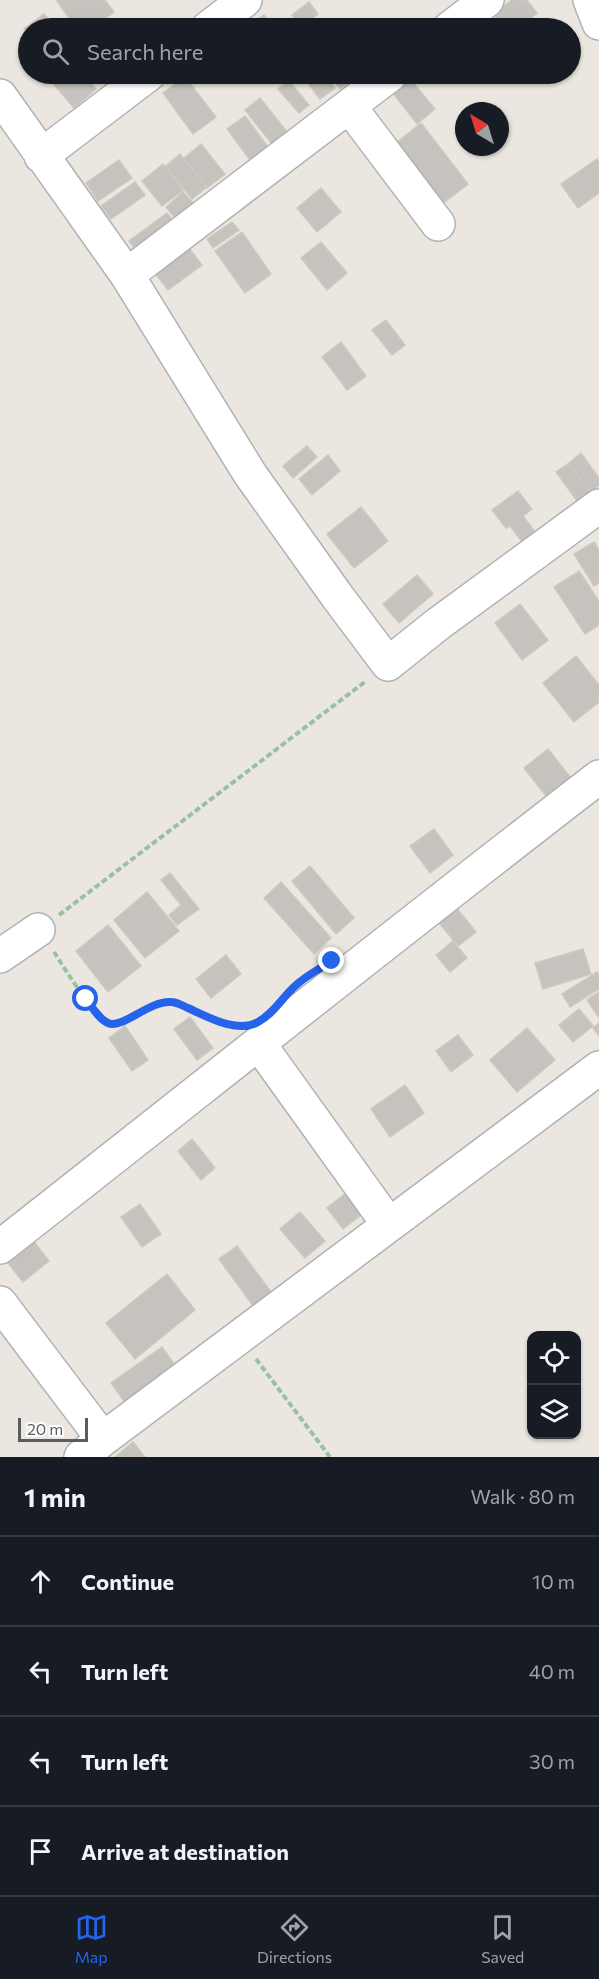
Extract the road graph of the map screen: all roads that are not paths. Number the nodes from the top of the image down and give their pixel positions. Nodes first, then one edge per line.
1 (245, 0) edge
2 (487, 0) edge
3 (590, 0) edge
4 (221, 18) edge
5 (463, 18) edge
6 (599, 23) edge
7 (136, 84) edge
8 (378, 84) edge
9 (0, 96) edge
10 (349, 106) junction
11 (41, 156) junction
12 (438, 224) dead end
13 (127, 275) junction
14 (599, 506) edge
15 (599, 777) edge
16 (39, 930) road end
17 (0, 956) edge
18 (252, 1035) junction
19 (599, 1068) edge
20 (389, 1225) junction
21 (0, 1247) edge
22 (0, 1303) edge
23 (92, 1448) edge

1 - 4 street
2 - 5 street
3 - 6 street
7 - 11 street
8 - 10 street
9 - 11 street
10 - 12 street
10 - 13 street
11 - 13 street
13 - 14 street
15 - 18 street
16 - 17 street
18 - 20 street
18 - 21 street
19 - 20 street
20 - 23 street
22 - 23 street

